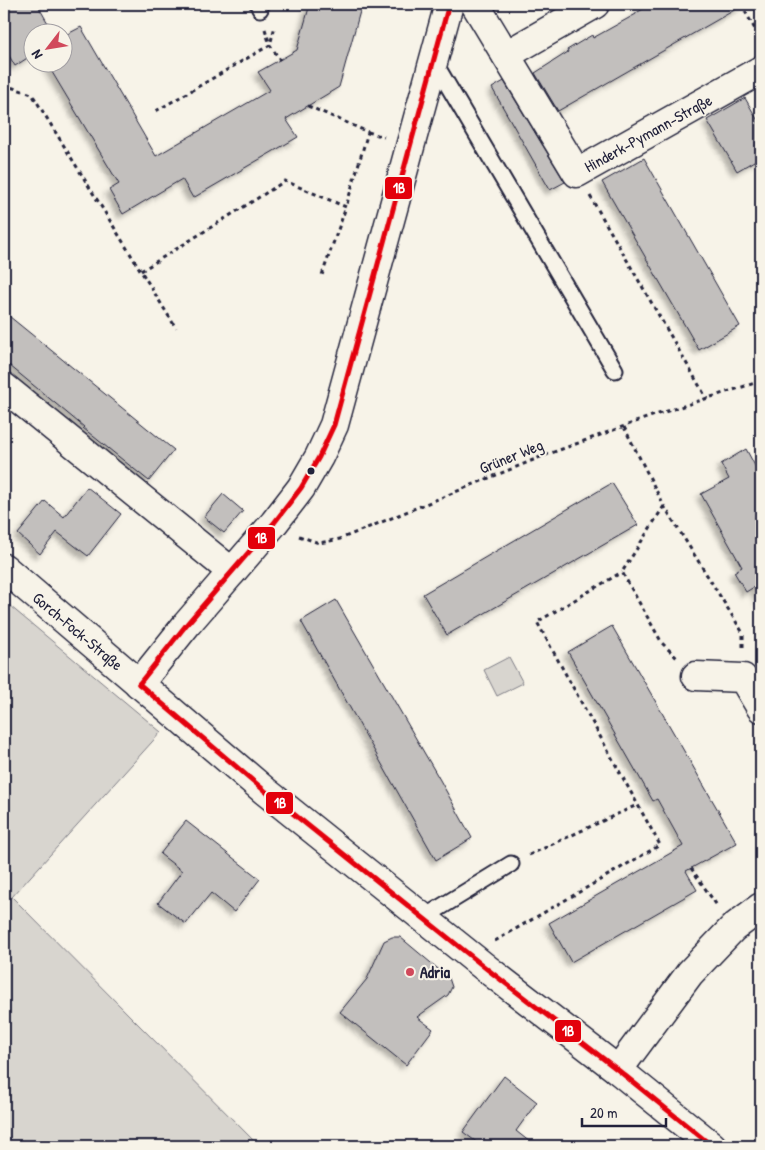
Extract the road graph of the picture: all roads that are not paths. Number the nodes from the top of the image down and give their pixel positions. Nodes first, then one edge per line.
1 (449, 4) edge
2 (475, 4) edge
3 (595, 4) edge
4 (506, 55) junction
5 (434, 60) junction
6 (761, 70) edge
7 (615, 370) dead end
8 (4, 387) edge
9 (4, 568) edge
10 (232, 572) junction
11 (696, 676) road end
12 (140, 684) junction
13 (761, 708) edge
14 (511, 864) road end
15 (761, 907) edge
16 (423, 918) junction
17 (618, 1070) junction
18 (712, 1146) edge

1 - 5 street
2 - 4 street, Hinderk-Pymann-Straße
3 - 4 street
4 - 6 street, Hinderk-Pymann-Straße
5 - 7 lane
5 - 10 street
8 - 10 street
9 - 12 street, Gorch-Fock-Straße
10 - 12 street
11 - 13 street
12 - 16 street, Gorch-Fock-Straße
14 - 16 lane
15 - 17 street
16 - 17 street, Gorch-Fock-Straße
17 - 18 street, Gorch-Fock-Straße

